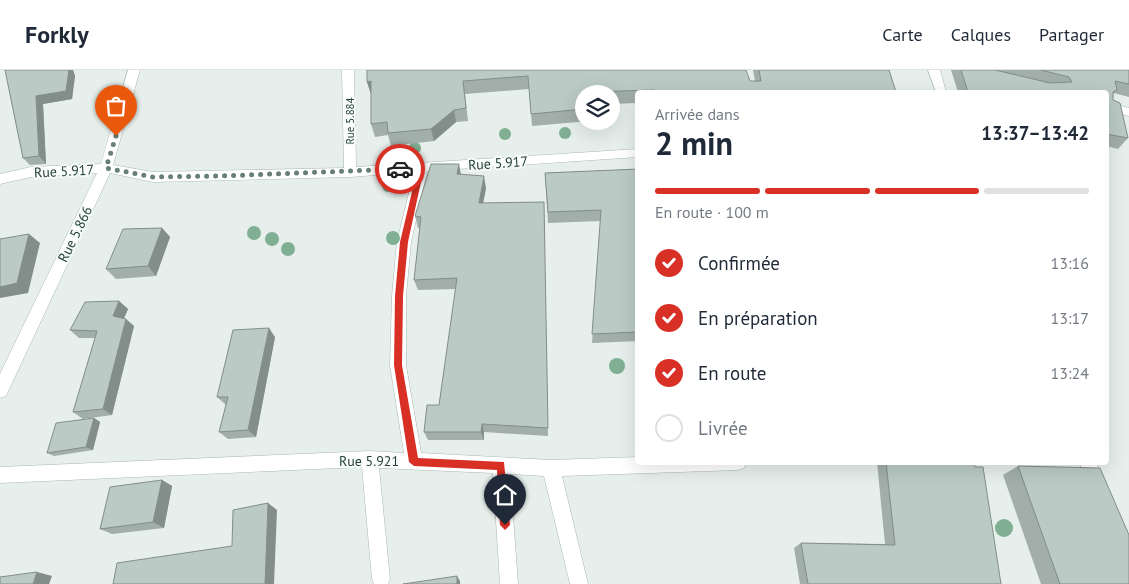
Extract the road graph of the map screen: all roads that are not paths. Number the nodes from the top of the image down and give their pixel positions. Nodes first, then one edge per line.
1 (134, 70) edge
2 (348, 70) edge
3 (934, 70) edge
4 (940, 90) edge
5 (1109, 107) edge
6 (1129, 112) edge
7 (635, 152) edge
8 (106, 168) junction
9 (421, 168) junction
10 (350, 172) junction
11 (0, 178) edge
12 (0, 391) edge
13 (370, 459) junction
14 (414, 462) junction
15 (644, 465) edge
16 (1088, 465) edge
17 (501, 466) junction
18 (551, 468) junction
19 (0, 475) edge
20 (1104, 499) edge
21 (381, 579) dead end
22 (509, 584) edge
23 (579, 584) edge

1 - 8 street, Rue 5.866
2 - 10 street, Rue 5.884
3 - 4 street
5 - 6 street
7 - 9 street, Rue 5.917
8 - 10 street, Rue 5.917
8 - 11 street, Rue 5.917
8 - 12 street, Rue 5.866
9 - 10 street, Rue 5.917
9 - 14 street
13 - 14 street, Rue 5.921
13 - 19 street, Rue 5.921
13 - 21 street
14 - 17 street, Rue 5.921
15 - 18 street, Rue 5.921
16 - 20 street
17 - 18 street, Rue 5.921
17 - 22 street
18 - 23 street

